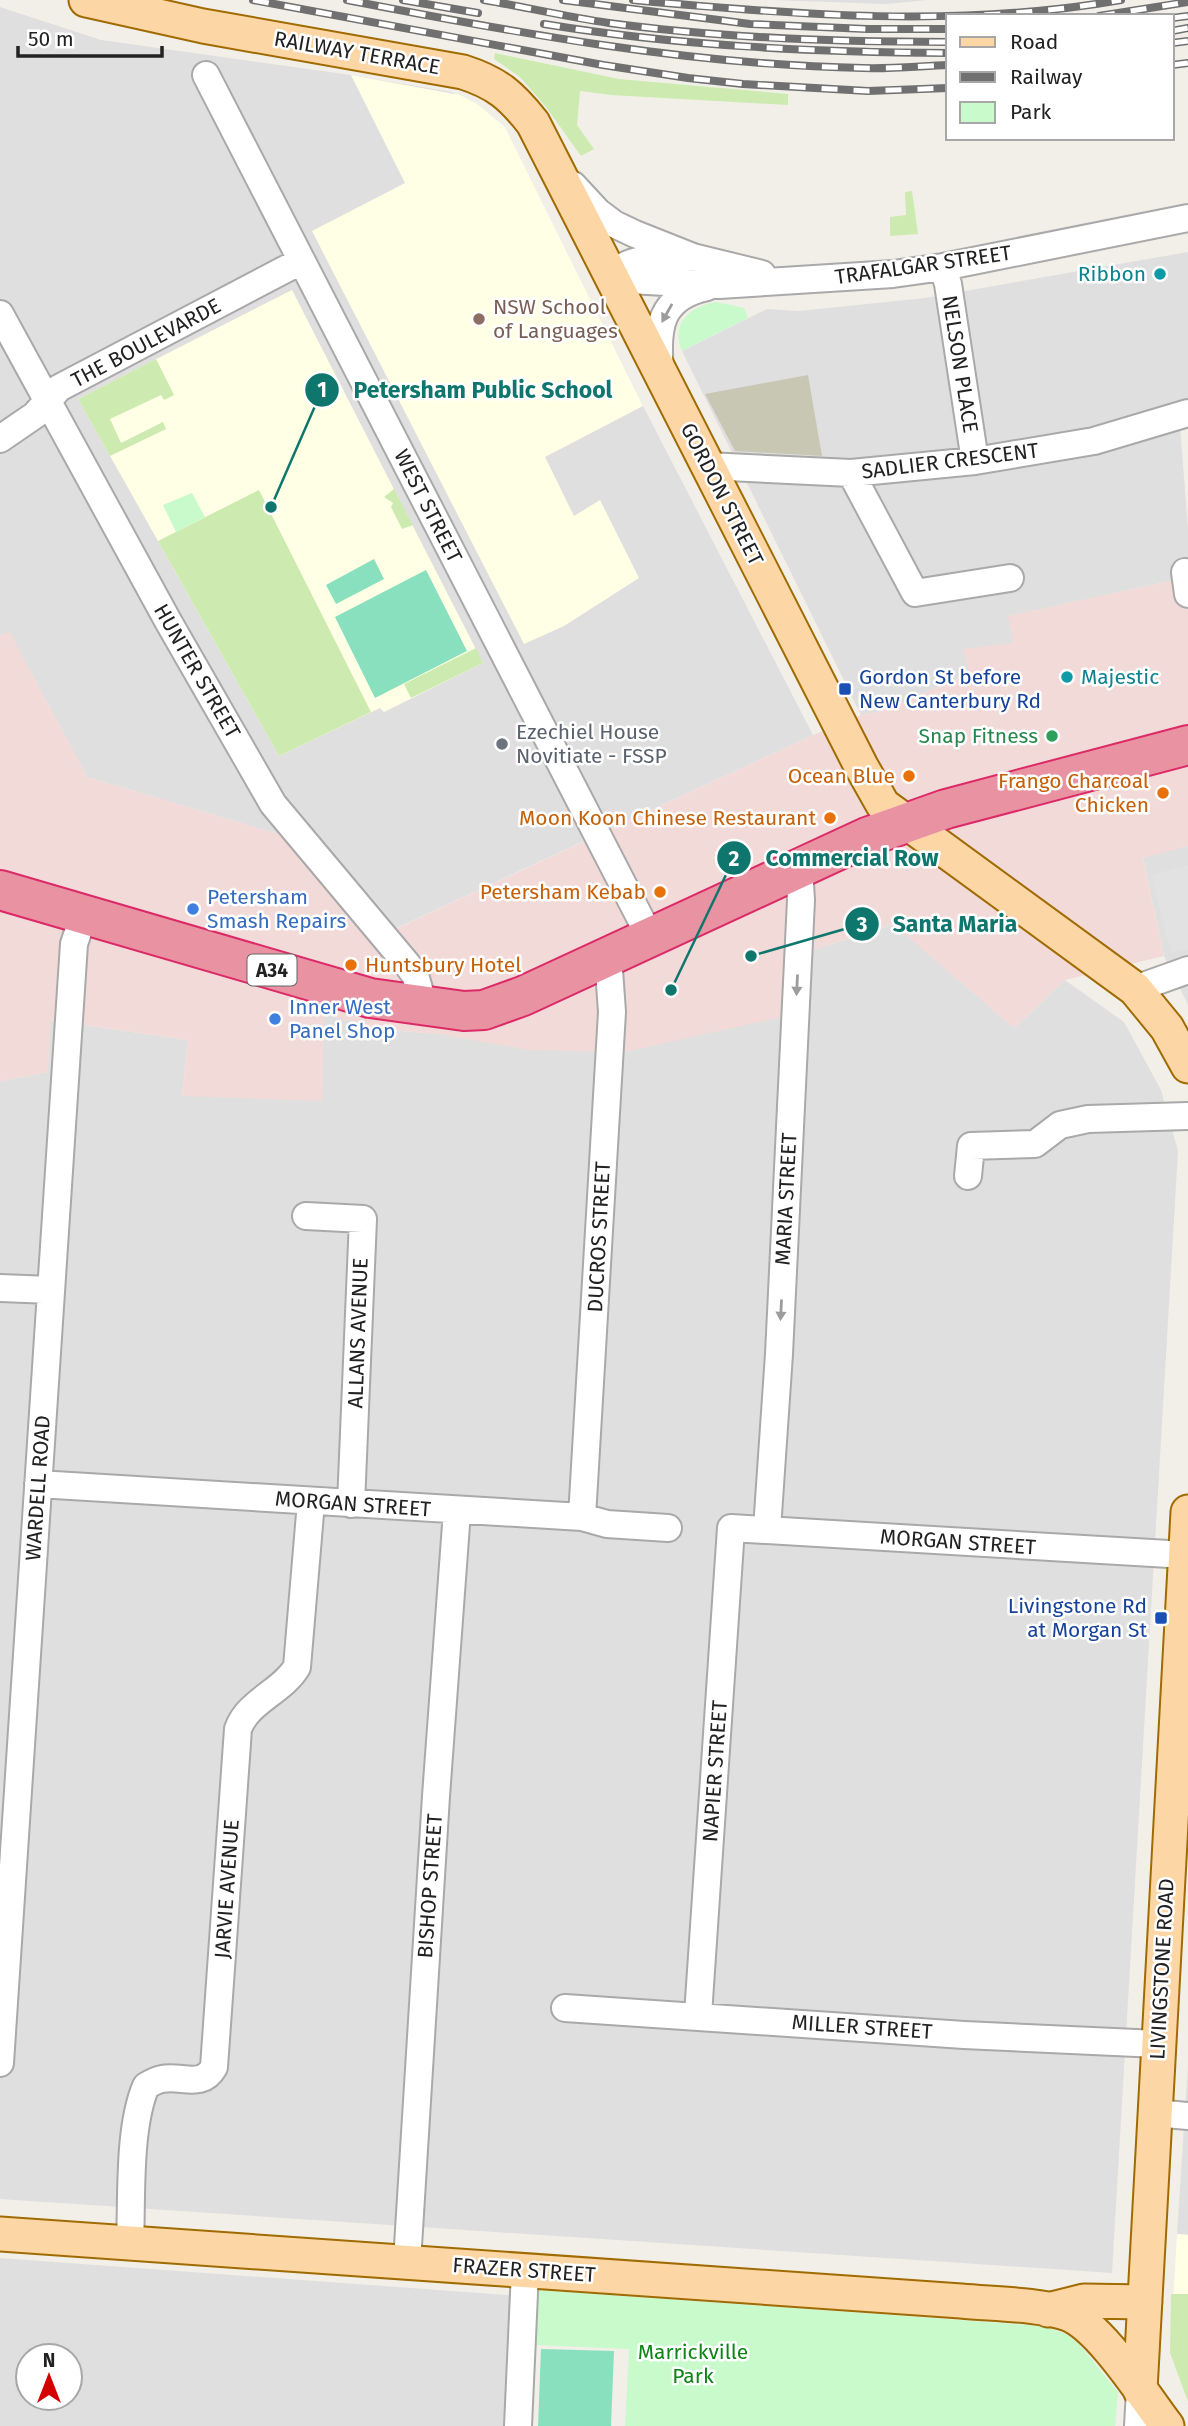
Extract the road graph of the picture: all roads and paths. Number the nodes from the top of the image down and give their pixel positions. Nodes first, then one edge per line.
1 (86, 0) edge
2 (208, 9) edge
3 (206, 75) dead end
4 (550, 156) junction
5 (1188, 218) edge
6 (693, 257) junction
7 (302, 261) junction
8 (943, 267) junction
9 (612, 279) junction
10 (788, 281) junction
11 (719, 285) junction
12 (0, 314) edge
13 (661, 373) junction
14 (47, 401) junction
15 (1188, 413) edge
16 (0, 439) edge
17 (975, 461) junction
18 (707, 466) junction
19 (851, 473) junction
20 (1010, 578) dead end
21 (1188, 745) edge
22 (907, 822) junction
23 (799, 868) junction
24 (0, 890) edge
25 (83, 914) junction
26 (650, 937) junction
27 (608, 956) junction
28 (1188, 970) edge
29 (1135, 989) junction
30 (424, 1006) junction
31 (1188, 1066) edge
32 (1188, 1116) edge
33 (968, 1176) dead end
34 (306, 1216) dead end
35 (0, 1288) edge
36 (51, 1290) junction
37 (38, 1483) junction
38 (311, 1502) junction
39 (351, 1504) junction
40 (457, 1511) junction
41 (1188, 1512) edge
42 (582, 1517) junction
43 (668, 1528) dead end
44 (731, 1528) joint
45 (766, 1530) junction
46 (1186, 1555) junction
47 (1182, 1739) edge
48 (6, 1868) edge
49 (565, 2008) dead end
50 (698, 2015) junction
51 (1158, 2044) junction
52 (0, 2063) edge
53 (1155, 2113) junction
54 (1188, 2116) edge
55 (0, 2234) edge
56 (130, 2244) junction
57 (407, 2262) junction
58 (525, 2271) junction
59 (1144, 2302) junction
60 (1048, 2310) junction
61 (1140, 2390) junction
62 (518, 2426) edge
63 (1138, 2426) edge
64 (1167, 2426) edge

1 - 2 main road, RAILWAY TERRACE
2 - 4 main road, RAILWAY TERRACE
3 - 7 street, WEST STREET
4 - 6 street
4 - 9 main road, GORDON STREET
5 - 8 street, TRAFALGAR STREET
6 - 9 street
6 - 10 street
7 - 14 street, THE BOULEVARDE
7 - 26 street, WEST STREET
8 - 10 street, TRAFALGAR STREET
8 - 17 street, NELSON PLACE
9 - 11 street, TRAFALGAR STREET
9 - 13 main road, GORDON STREET
10 - 11 street, TRAFALGAR STREET
11 -> 13 street
12 - 14 street, HUNTER STREET
13 - 18 main road, GORDON STREET
14 - 16 street, THE BOULEVARDE
14 - 30 street, HUNTER STREET
15 - 17 street, SADLIER CRESCENT
17 - 19 street, SADLIER CRESCENT
18 - 19 street, SADLIER CRESCENT
18 - 22 main road, GORDON STREET
19 - 20 street
21 - 22 highway, A34
22 - 23 highway, A34
22 - 29 main road
23 - 26 highway, A34
23 -> 45 street, MARIA STREET
24 - 25 highway, A34
25 - 30 highway, A34
25 - 36 street, WARDELL ROAD
26 - 27 highway, A34
27 - 30 highway, A34
27 - 42 street, DUCROS STREET
28 - 29 street
29 - 31 main road
32 - 33 street
34 - 39 street, ALLANS AVENUE
35 - 36 street
36 - 37 street, WARDELL ROAD
37 - 38 street, MORGAN STREET
37 - 48 street, WARDELL ROAD
38 - 39 street, MORGAN STREET
38 - 56 street, JARVIE AVENUE
39 - 40 street, MORGAN STREET
40 - 42 street, MORGAN STREET
40 - 57 street, BISHOP STREET
41 - 46 main road, LIVINGSTONE ROAD
42 - 43 street, MORGAN STREET
44 - 45 street, MORGAN STREET
44 - 50 street, NAPIER STREET
45 - 46 street, MORGAN STREET
46 - 47 main road, LIVINGSTONE ROAD
47 - 51 main road, LIVINGSTONE ROAD
48 - 52 street, WARDELL ROAD
49 - 50 street, MILLER STREET
50 - 51 street, MILLER STREET
51 - 53 main road, LIVINGSTONE ROAD
53 - 54 street
53 - 59 main road, LIVINGSTONE ROAD
55 - 56 main road, FRAZER STREET
56 - 57 main road, FRAZER STREET
57 - 58 main road, FRAZER STREET
58 - 60 main road, FRAZER STREET
58 - 62 street
59 - 60 main road, FRAZER STREET
59 - 61 main road, LIVINGSTONE ROAD
60 - 61 main road, FRAZER STREET
61 - 63 street, LIVINGSTONE ROAD
61 - 64 main road, FRAZER STREET

